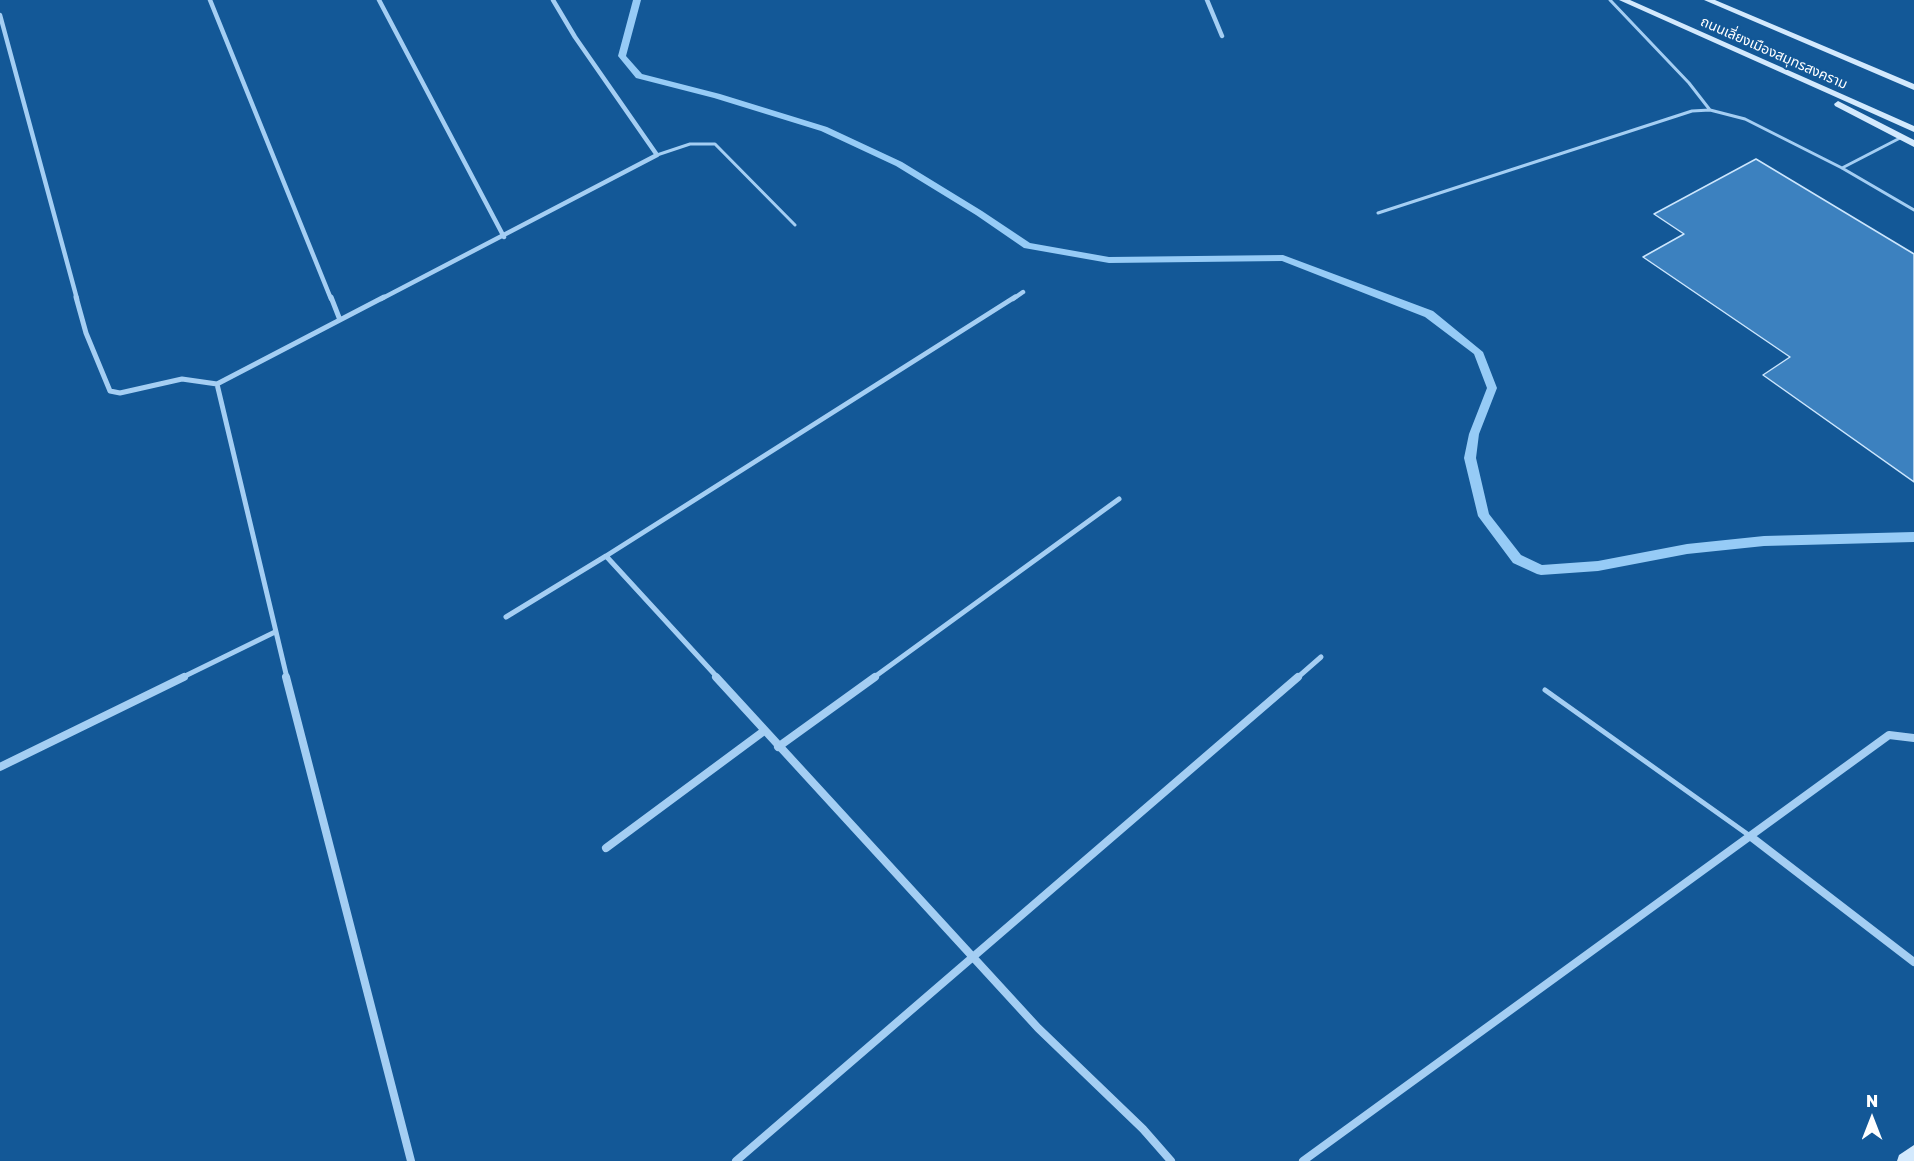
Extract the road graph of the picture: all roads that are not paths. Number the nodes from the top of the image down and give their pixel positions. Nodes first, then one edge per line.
1 (210, 0) edge
2 (379, 0) edge
3 (553, 0) edge
4 (1207, 0) edge
5 (1610, 0) edge
6 (1623, 0) edge
7 (1708, 0) edge
8 (0, 15) edge
9 (1222, 36) dead end
10 (1754, 60) junction
11 (1914, 87) edge
12 (1710, 110) junction
13 (1914, 129) edge
14 (1902, 137) junction
15 (1914, 144) edge
16 (657, 155) junction
17 (1842, 168) junction
18 (1914, 210) edge
19 (1378, 213) dead end
20 (795, 225) dead end
21 (504, 237) junction
22 (1023, 292) dead end
23 (340, 320) junction
24 (217, 384) junction
25 (1119, 499) dead end
26 (606, 556) junction
27 (506, 617) dead end
28 (275, 632) junction
29 (1321, 657) dead end
30 (1545, 690) dead end
31 (764, 731) junction
32 (1914, 738) edge
33 (778, 747) junction
34 (0, 766) edge
35 (1750, 836) junction
36 (606, 848) dead end
37 (973, 957) junction
38 (1914, 962) edge
39 (1914, 1153) edge
40 (411, 1161) edge
41 (736, 1161) edge
42 (1171, 1161) edge
43 (1303, 1161) edge
44 (1905, 1161) edge

1 - 23 street
2 - 21 street
3 - 16 street
4 - 9 street
5 - 12 lane
6 - 10 main road, ถนนเลี่ยงเมืองสมุทรสงคราม
7 - 11 main road, ถนนเลี่ยงเมืองสมุทรสงคราม
8 - 24 street
10 - 13 main road, ถนนเลี่ยงเมืองสมุทรสงคราม
10 - 14 main road
12 - 17 lane
12 - 19 lane
14 - 15 main road
14 - 17 lane
16 - 20 lane
16 - 21 street
17 - 18 lane
21 - 23 street
22 - 26 street
23 - 24 street
24 - 28 street
25 - 33 street
26 - 27 street
26 - 31 street
28 - 34 street
28 - 40 street
29 - 37 street
30 - 35 lane
31 - 33 street
31 - 36 street
32 - 35 street
33 - 37 street
35 - 38 street
35 - 43 street
37 - 41 street
37 - 42 street
39 - 44 main road

